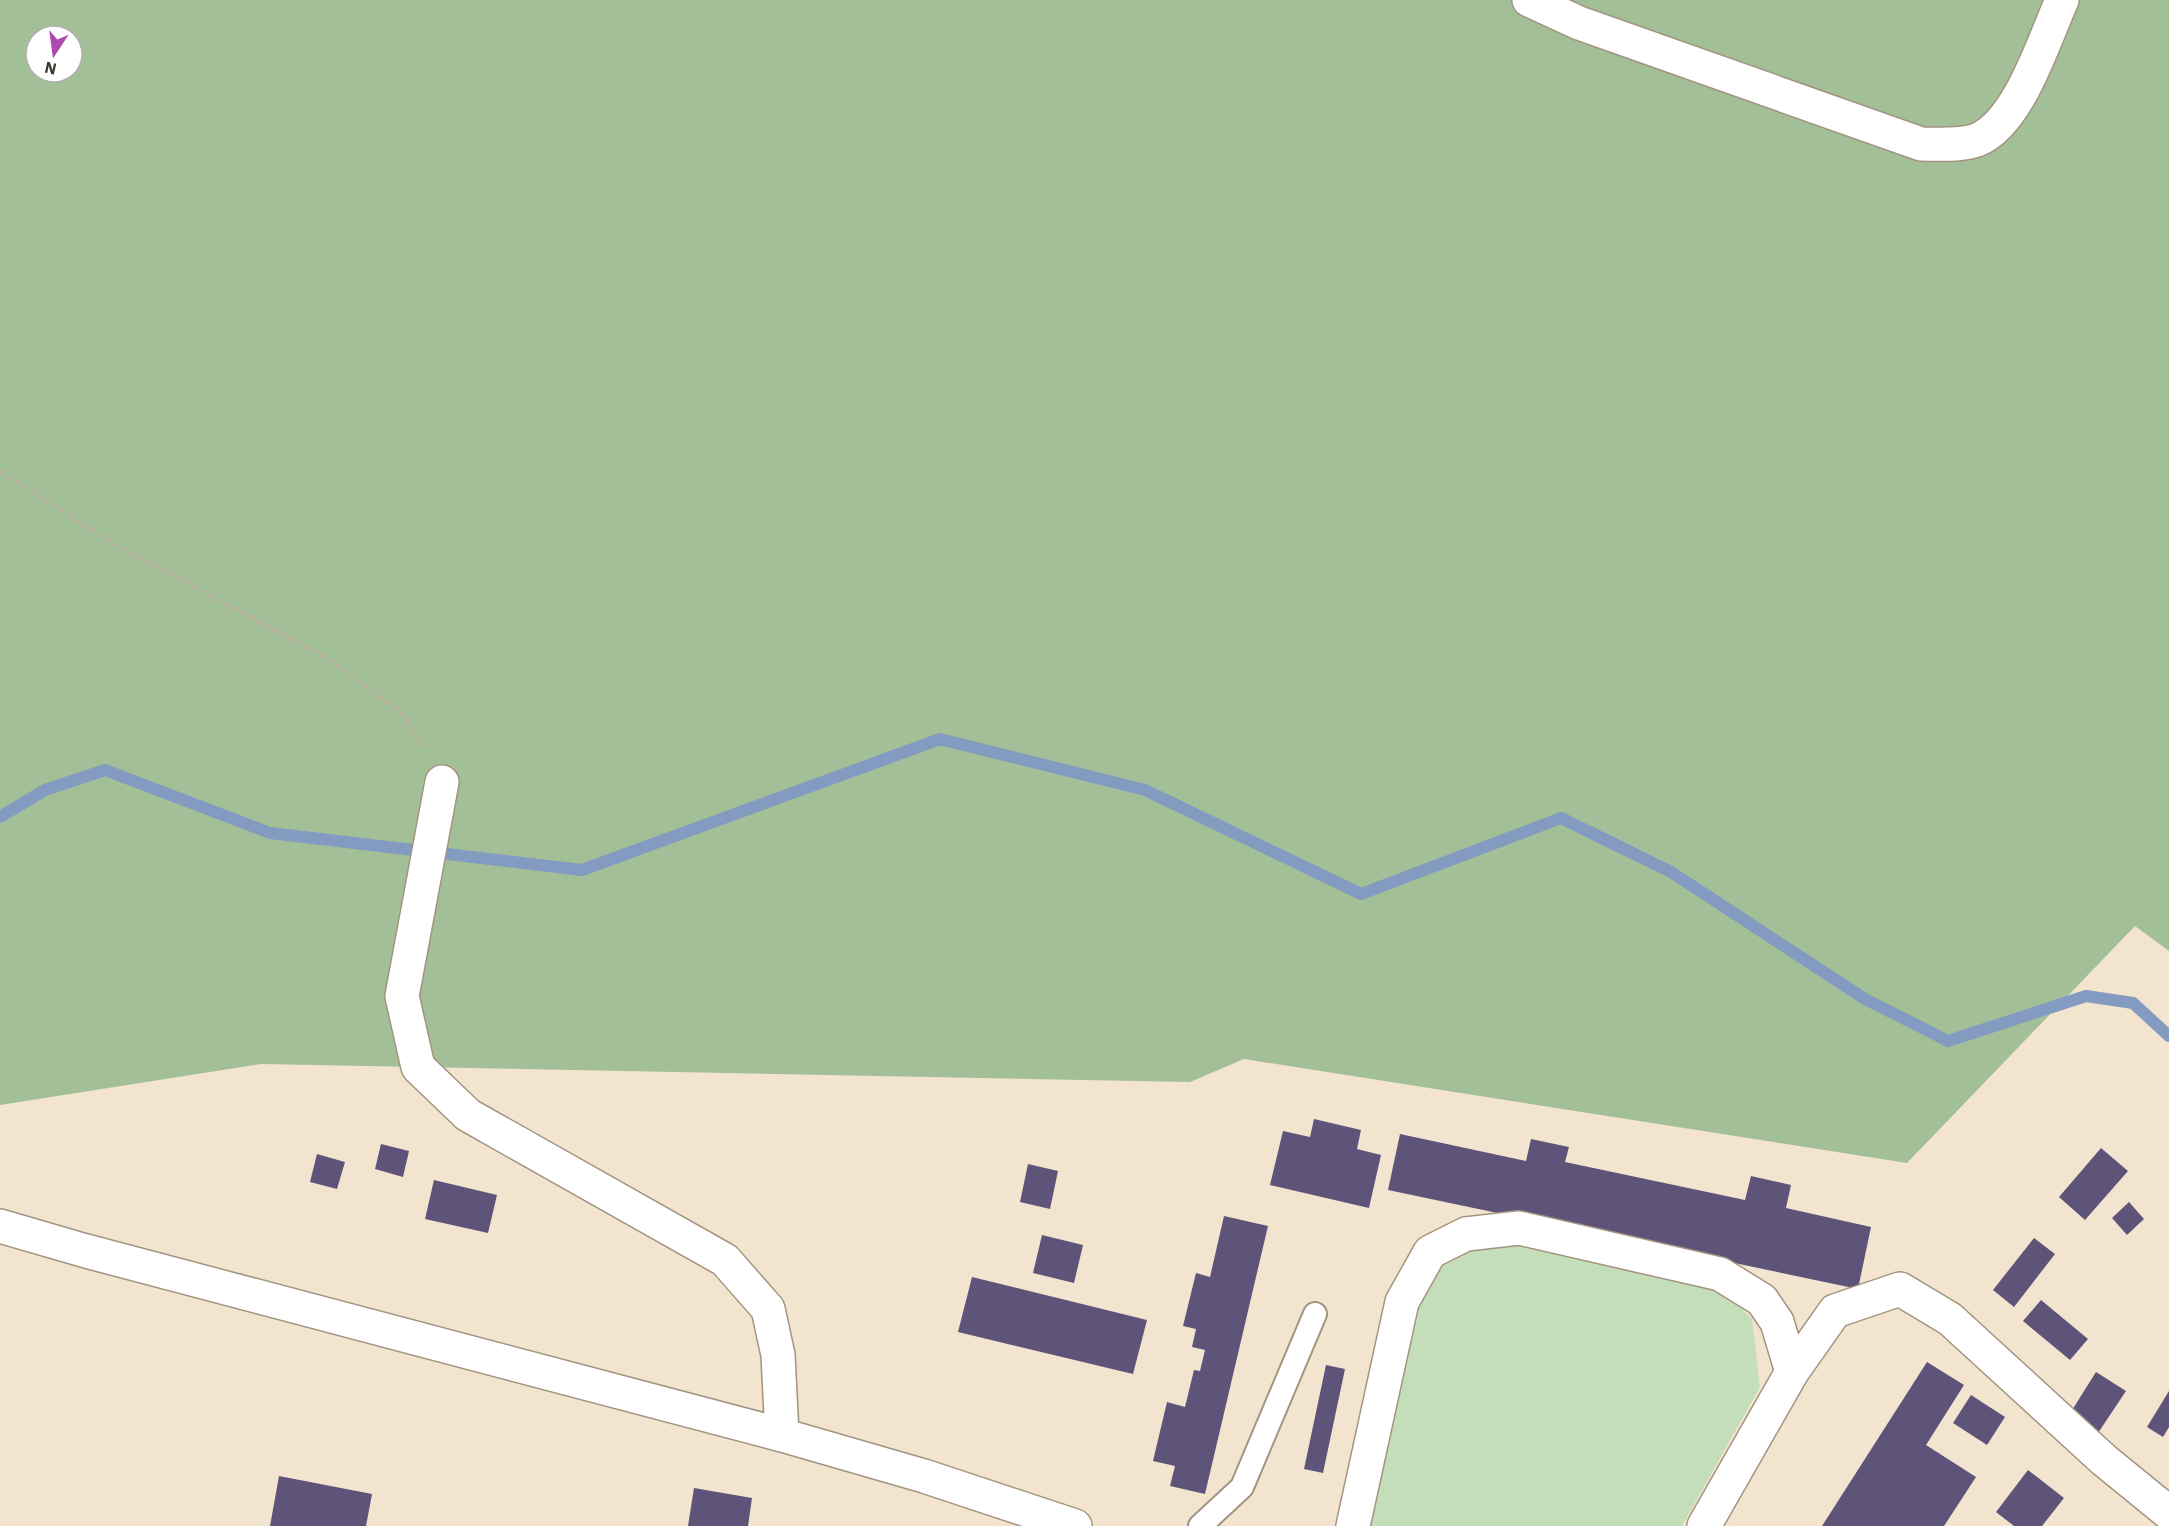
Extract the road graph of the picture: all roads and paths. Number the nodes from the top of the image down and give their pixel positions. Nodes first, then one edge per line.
1 (1529, 0) edge
2 (2062, 0) edge
3 (0, 471) edge
4 (442, 782) joint
5 (0, 1226) edge
6 (1315, 1314) dead end
7 (1792, 1372) junction
8 (782, 1435) junction
9 (2169, 1513) edge
10 (1075, 1526) edge
11 (1200, 1526) edge
12 (1353, 1526) edge
13 (1704, 1526) edge

1 - 2 street
3 - 4 path
4 - 8 street
5 - 8 street
6 - 11 lane
7 - 9 street
7 - 12 street
7 - 13 street
8 - 10 street

